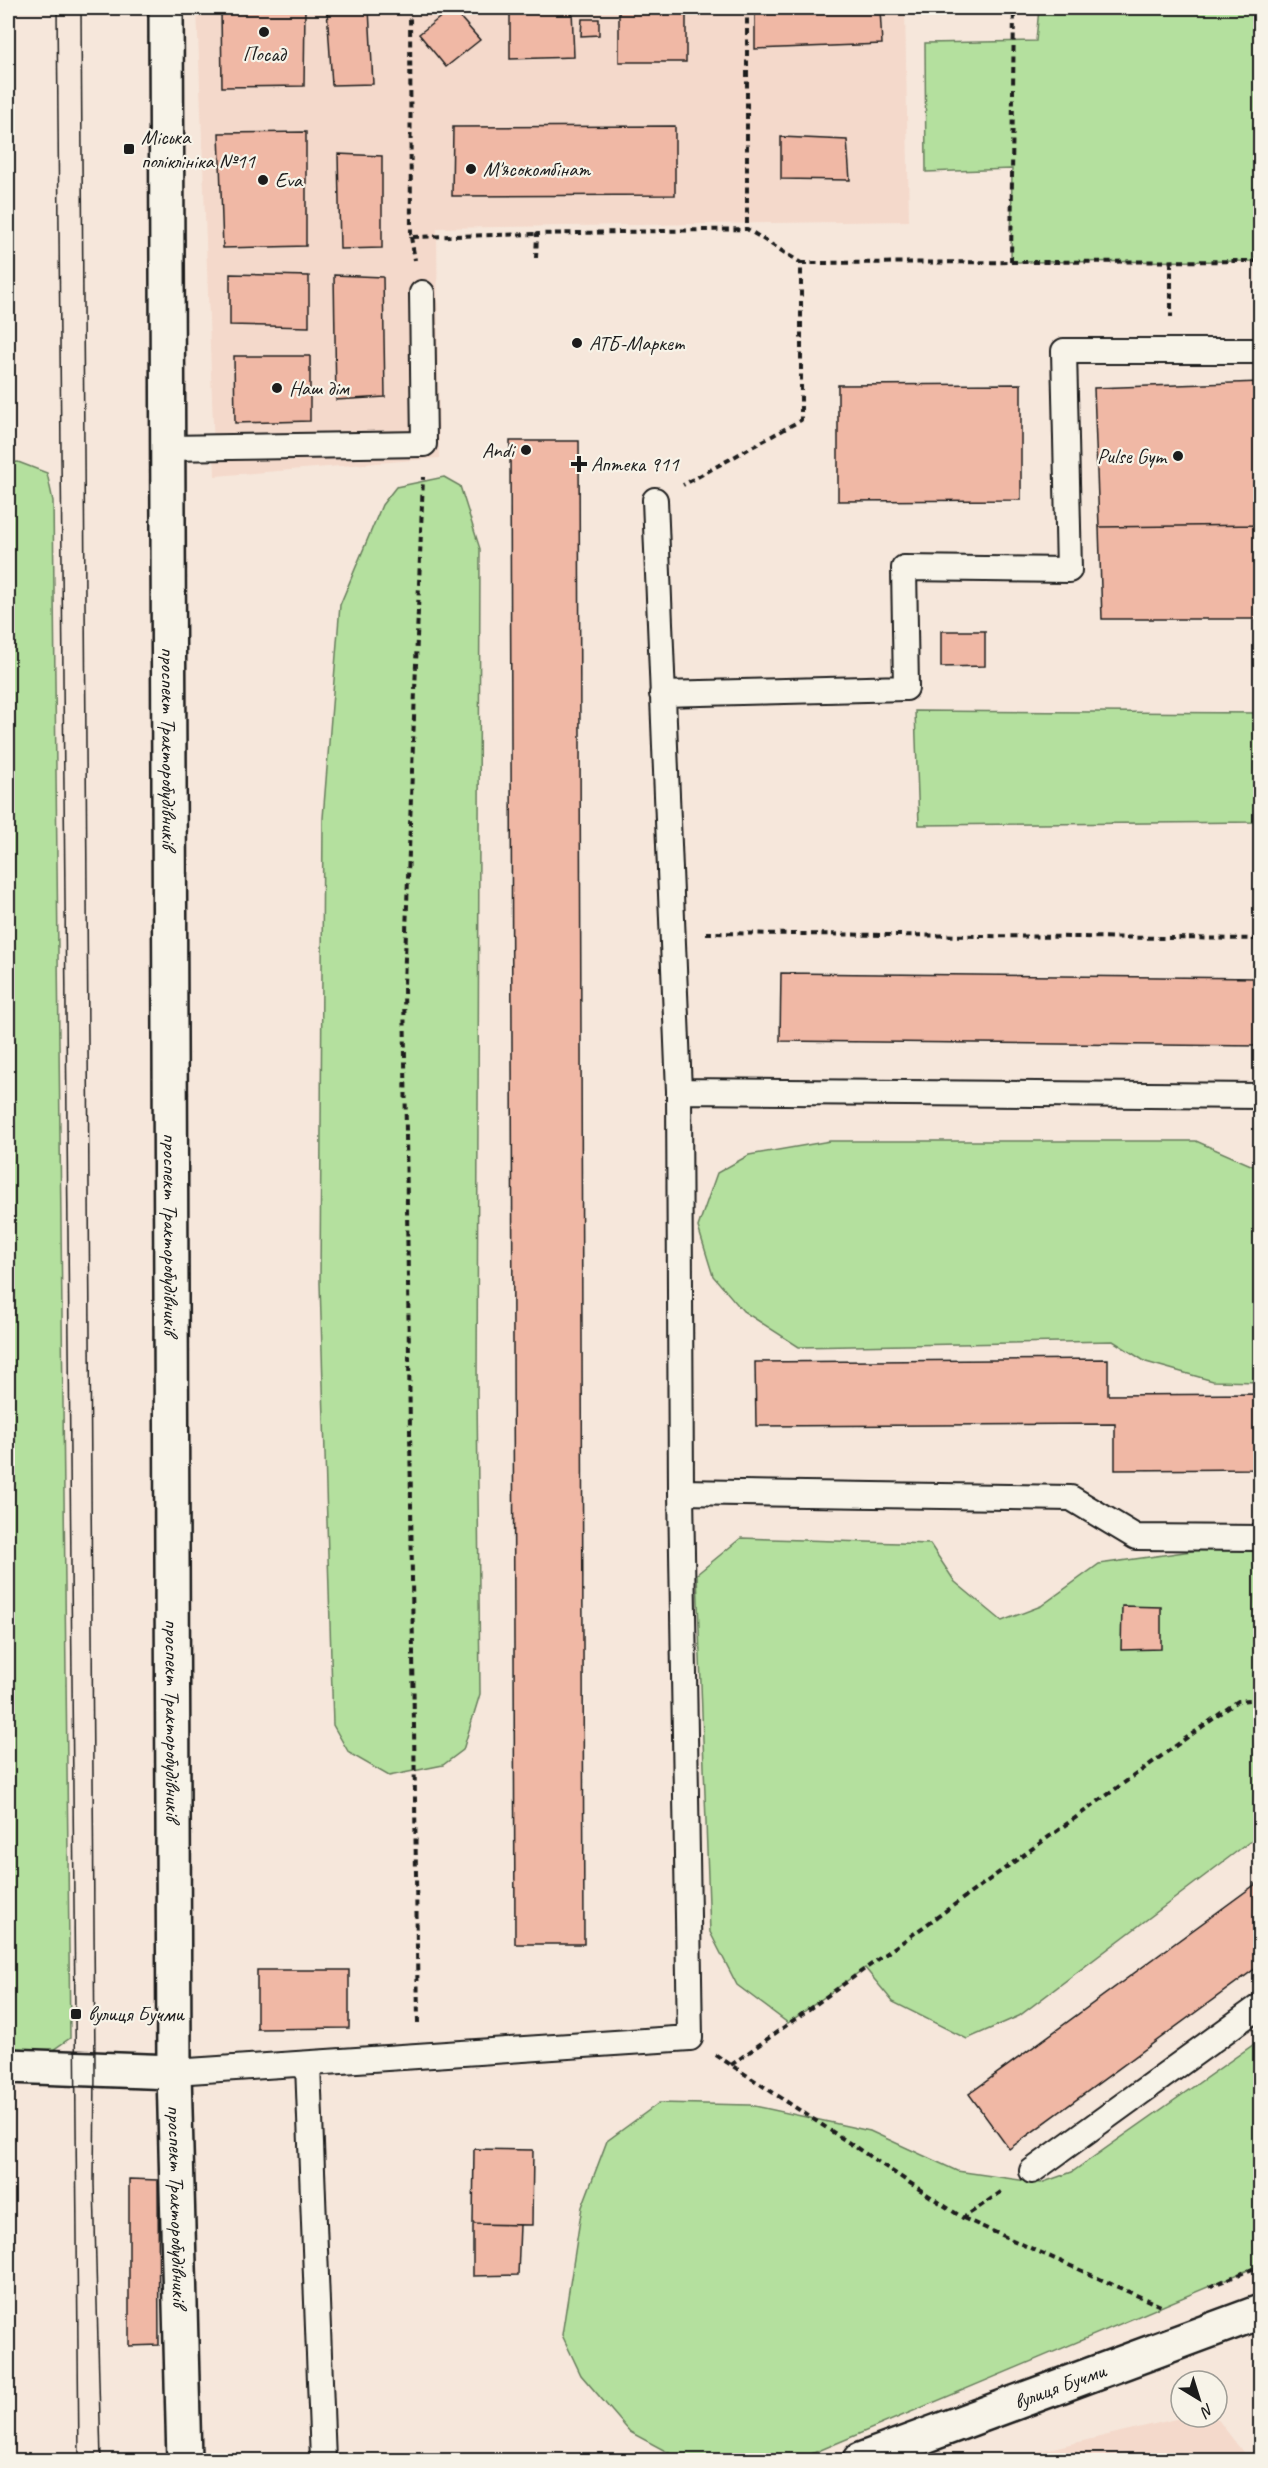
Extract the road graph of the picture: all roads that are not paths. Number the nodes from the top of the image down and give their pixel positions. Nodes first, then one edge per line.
1 (166, 8) edge
2 (422, 293) dead end
3 (1260, 351) edge
4 (167, 448) junction
5 (655, 500) road end
6 (662, 693) junction
7 (679, 1091) junction
8 (1260, 1096) edge
9 (681, 1492) junction
10 (1260, 1538) edge
11 (1260, 2006) edge
12 (308, 2064) junction
13 (8, 2066) edge
14 (174, 2072) junction
15 (1032, 2171) road end
16 (1260, 2312) edge
17 (184, 2460) edge
18 (322, 2460) edge
19 (860, 2460) edge

1 - 4 street, проспект Тракторобудівників
2 - 4 lane
3 - 6 lane
4 - 14 street, проспект Тракторобудівників
5 - 6 lane
6 - 7 lane
7 - 8 lane
7 - 9 lane
9 - 10 lane
9 - 12 lane
11 - 15 lane
12 - 14 lane
12 - 18 lane
13 - 14 street
14 - 17 street, проспект Тракторобудівників
16 - 19 street, вулиця Бучми

